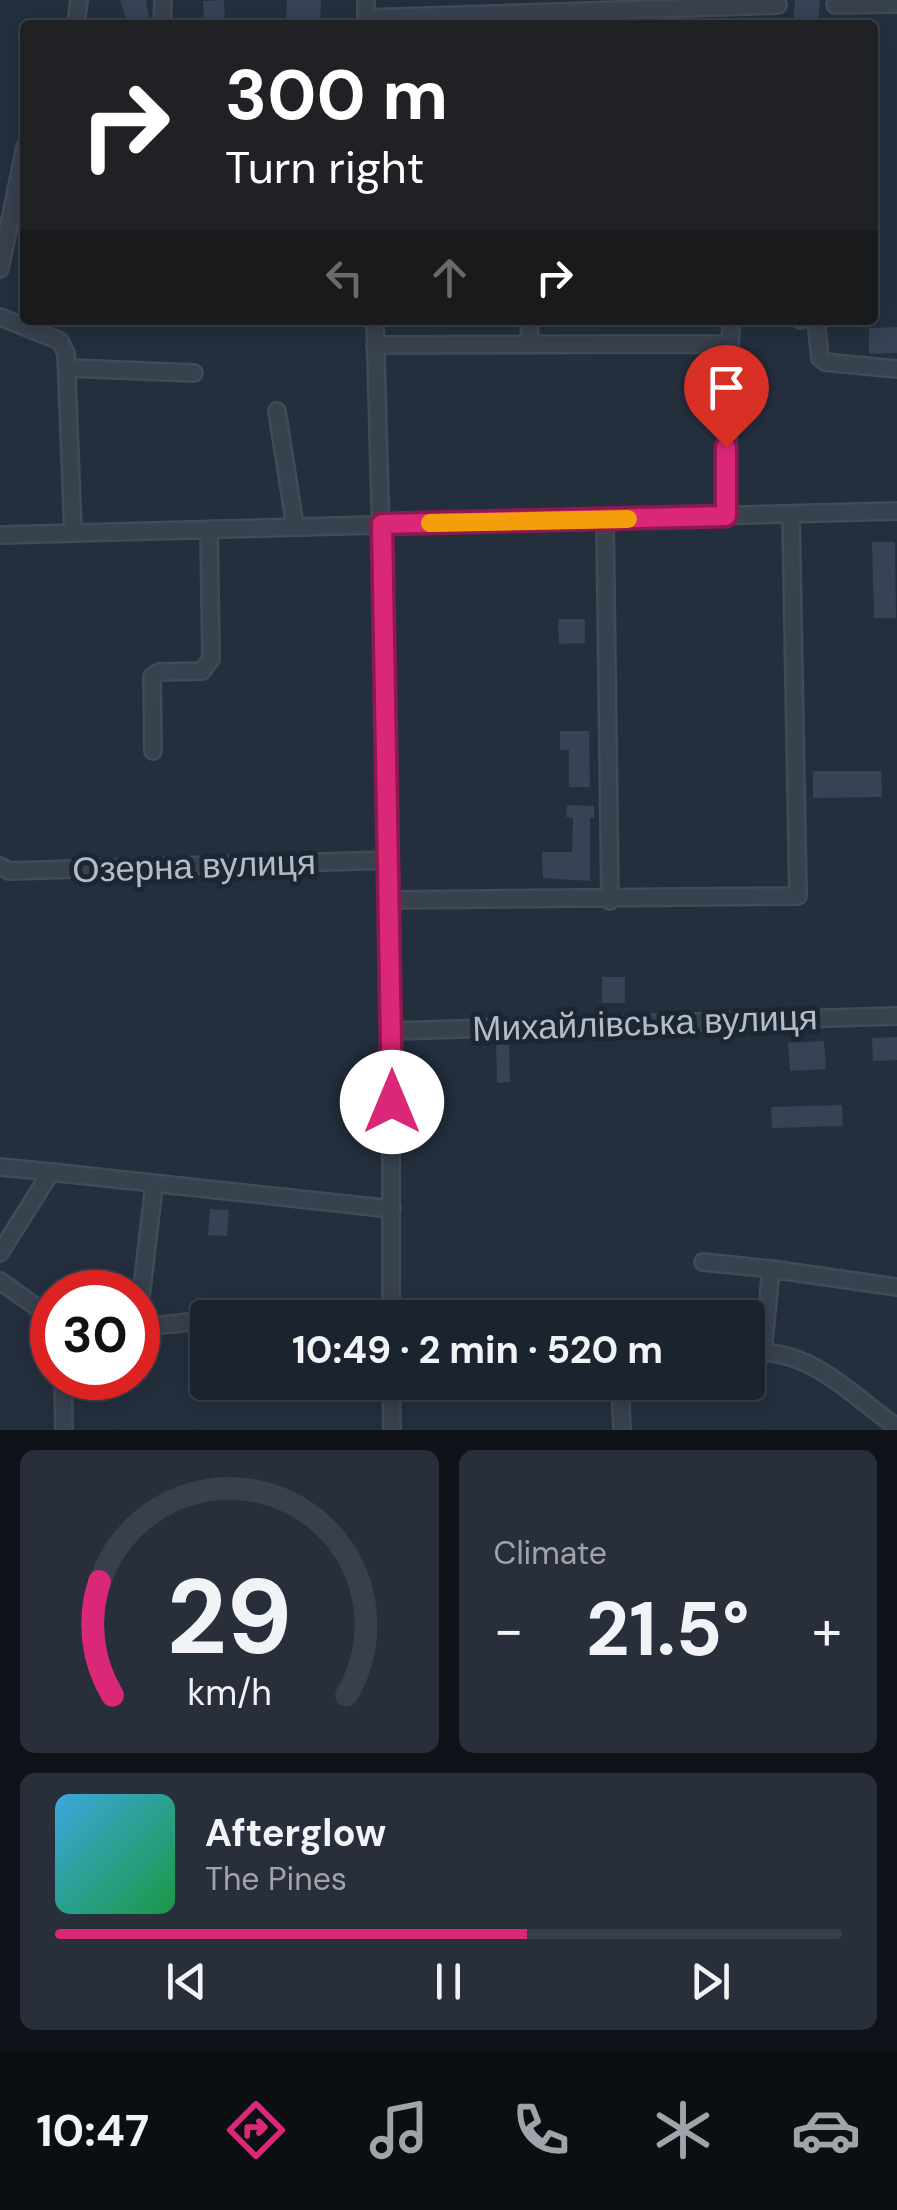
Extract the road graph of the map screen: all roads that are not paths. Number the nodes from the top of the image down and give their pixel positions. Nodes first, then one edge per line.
1 (778, 2) edge
2 (897, 4) edge
3 (835, 5) dead end
4 (407, 20) edge
5 (20, 171) edge
6 (0, 269) edge
7 (0, 317) edge
8 (374, 325) edge
9 (529, 325) edge
10 (729, 325) edge
11 (817, 325) edge
12 (530, 344) junction
13 (727, 344) junction
14 (375, 345) junction
15 (68, 368) junction
16 (897, 369) edge
17 (194, 372) dead end
18 (277, 411) dead end
19 (897, 511) edge
20 (791, 514) junction
21 (726, 516) junction
22 (604, 520) junction
23 (382, 524) junction
24 (295, 526) junction
25 (210, 528) junction
26 (73, 532) junction
27 (0, 535) edge
28 (153, 751) dead end
29 (390, 860) junction
30 (0, 866) edge
31 (391, 900) junction
32 (610, 901) junction
33 (897, 1016) edge
34 (392, 1030) junction
35 (0, 1167) edge
36 (51, 1172) junction
37 (154, 1186) junction
38 (392, 1210) junction
39 (0, 1253) edge
40 (703, 1262) dead end
41 (144, 1270) edge
42 (772, 1270) junction
43 (0, 1281) edge
44 (897, 1286) edge
45 (391, 1300) edge
46 (30, 1302) edge
47 (765, 1303) edge
48 (190, 1322) edge
49 (160, 1325) edge
50 (765, 1352) edge
51 (63, 1400) edge
52 (392, 1400) edge
53 (621, 1400) edge
54 (897, 1427) edge
55 (64, 1430) edge
56 (392, 1430) edge
57 (622, 1430) edge

1 - 4 street
2 - 3 street
5 - 6 street
7 - 15 street
8 - 14 street
9 - 12 street
10 - 13 street
11 - 16 street
12 - 13 street
12 - 14 street
13 - 21 street
14 - 23 street
15 - 17 street
15 - 26 street
18 - 24 street
19 - 20 street
20 - 21 street
20 - 32 street
21 - 22 street
22 - 23 street
22 - 32 street
23 - 24 street
23 - 29 street
24 - 25 street
25 - 26 street
25 - 28 street
26 - 27 street
29 - 30 street, Озерна вулиця
29 - 31 street
31 - 32 street
31 - 34 street
33 - 34 street, Михайлівська вулиця
34 - 38 street
35 - 36 street
36 - 37 street
36 - 39 street
37 - 38 street
37 - 41 street
38 - 45 street
40 - 42 street
42 - 44 street
42 - 47 street
43 - 46 street
48 - 49 street
50 - 54 street
51 - 55 street
52 - 56 street
53 - 57 street

